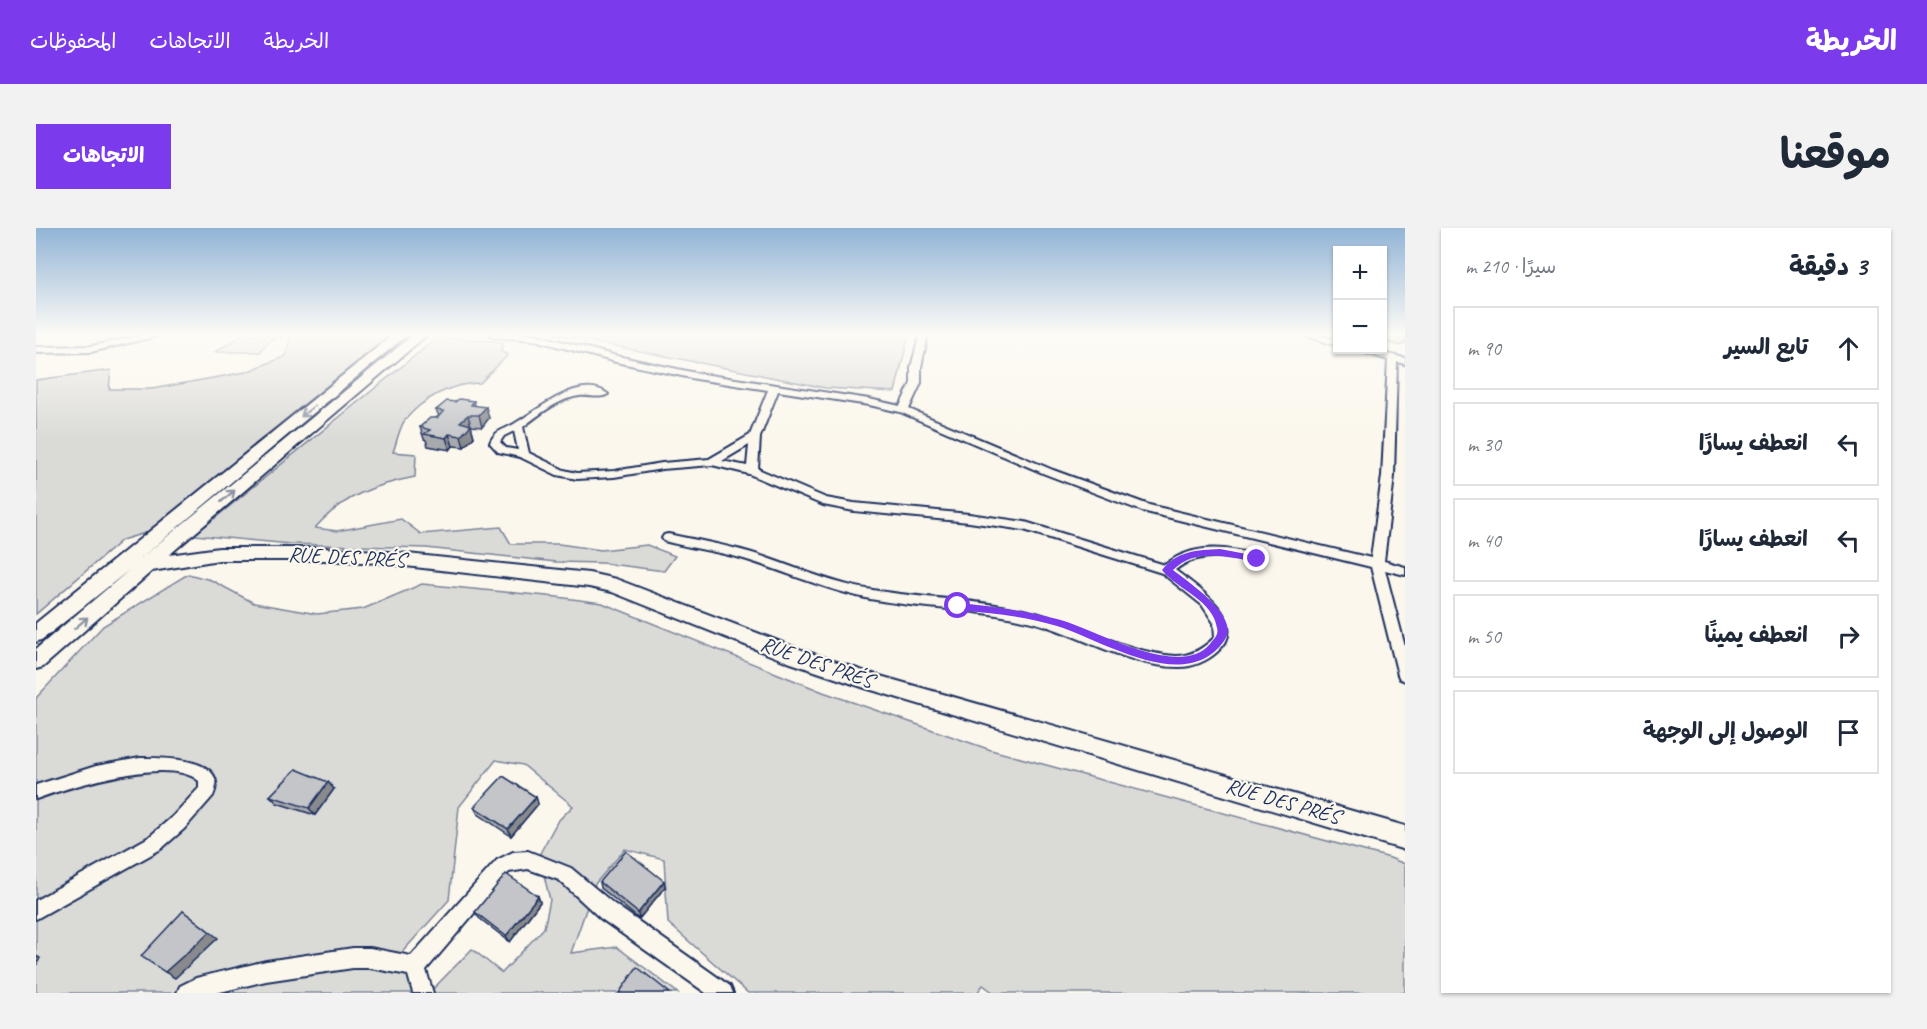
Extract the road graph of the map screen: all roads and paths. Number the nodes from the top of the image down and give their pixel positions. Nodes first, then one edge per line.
1 (358, 370) edge
2 (379, 370) edge
3 (666, 370) edge
4 (916, 370) edge
5 (1401, 370) edge
6 (774, 388) junction
7 (603, 394) dead end
8 (903, 410) junction
9 (518, 426) junction
10 (755, 436) junction
11 (524, 455) junction
12 (712, 462) junction
13 (752, 471) junction
14 (668, 538) dead end
15 (149, 541) junction
16 (170, 545) junction
17 (219, 554) junction
18 (1257, 559) dead end
19 (122, 563) junction
20 (1377, 564) junction
21 (148, 565) junction
22 (1167, 570) junction
23 (1405, 571) edge
24 (36, 634) edge
25 (36, 661) edge
26 (1405, 675) edge
27 (36, 792) edge
28 (1405, 838) edge
29 (36, 910) edge
30 (415, 967) junction
31 (187, 993) edge
32 (423, 993) edge
33 (723, 993) edge

1 -> 15 street
16 -> 2 street
3 - 6 street
4 - 8 street
5 - 20 street
6 - 8 street
6 - 10 street
7 - 9 street
8 - 20 street
9 - 11 street
9 - 11 street
10 - 12 street
10 - 13 street
11 - 12 street
12 - 13 street
13 - 22 street
14 - 22 street
15 - 16 street, RUE DES PRÉS
15 - 19 street
16 - 17 street, RUE DES PRÉS
16 - 21 street
17 - 21 street, RUE DES PRÉS
17 - 28 street, RUE DES PRÉS
18 - 22 street
19 - 21 street, RUE DES PRÉS
19 - 24 street
20 - 23 street
20 - 26 street
25 -> 21 street
27 - 29 street
30 - 31 street
30 - 32 street
30 - 33 street

